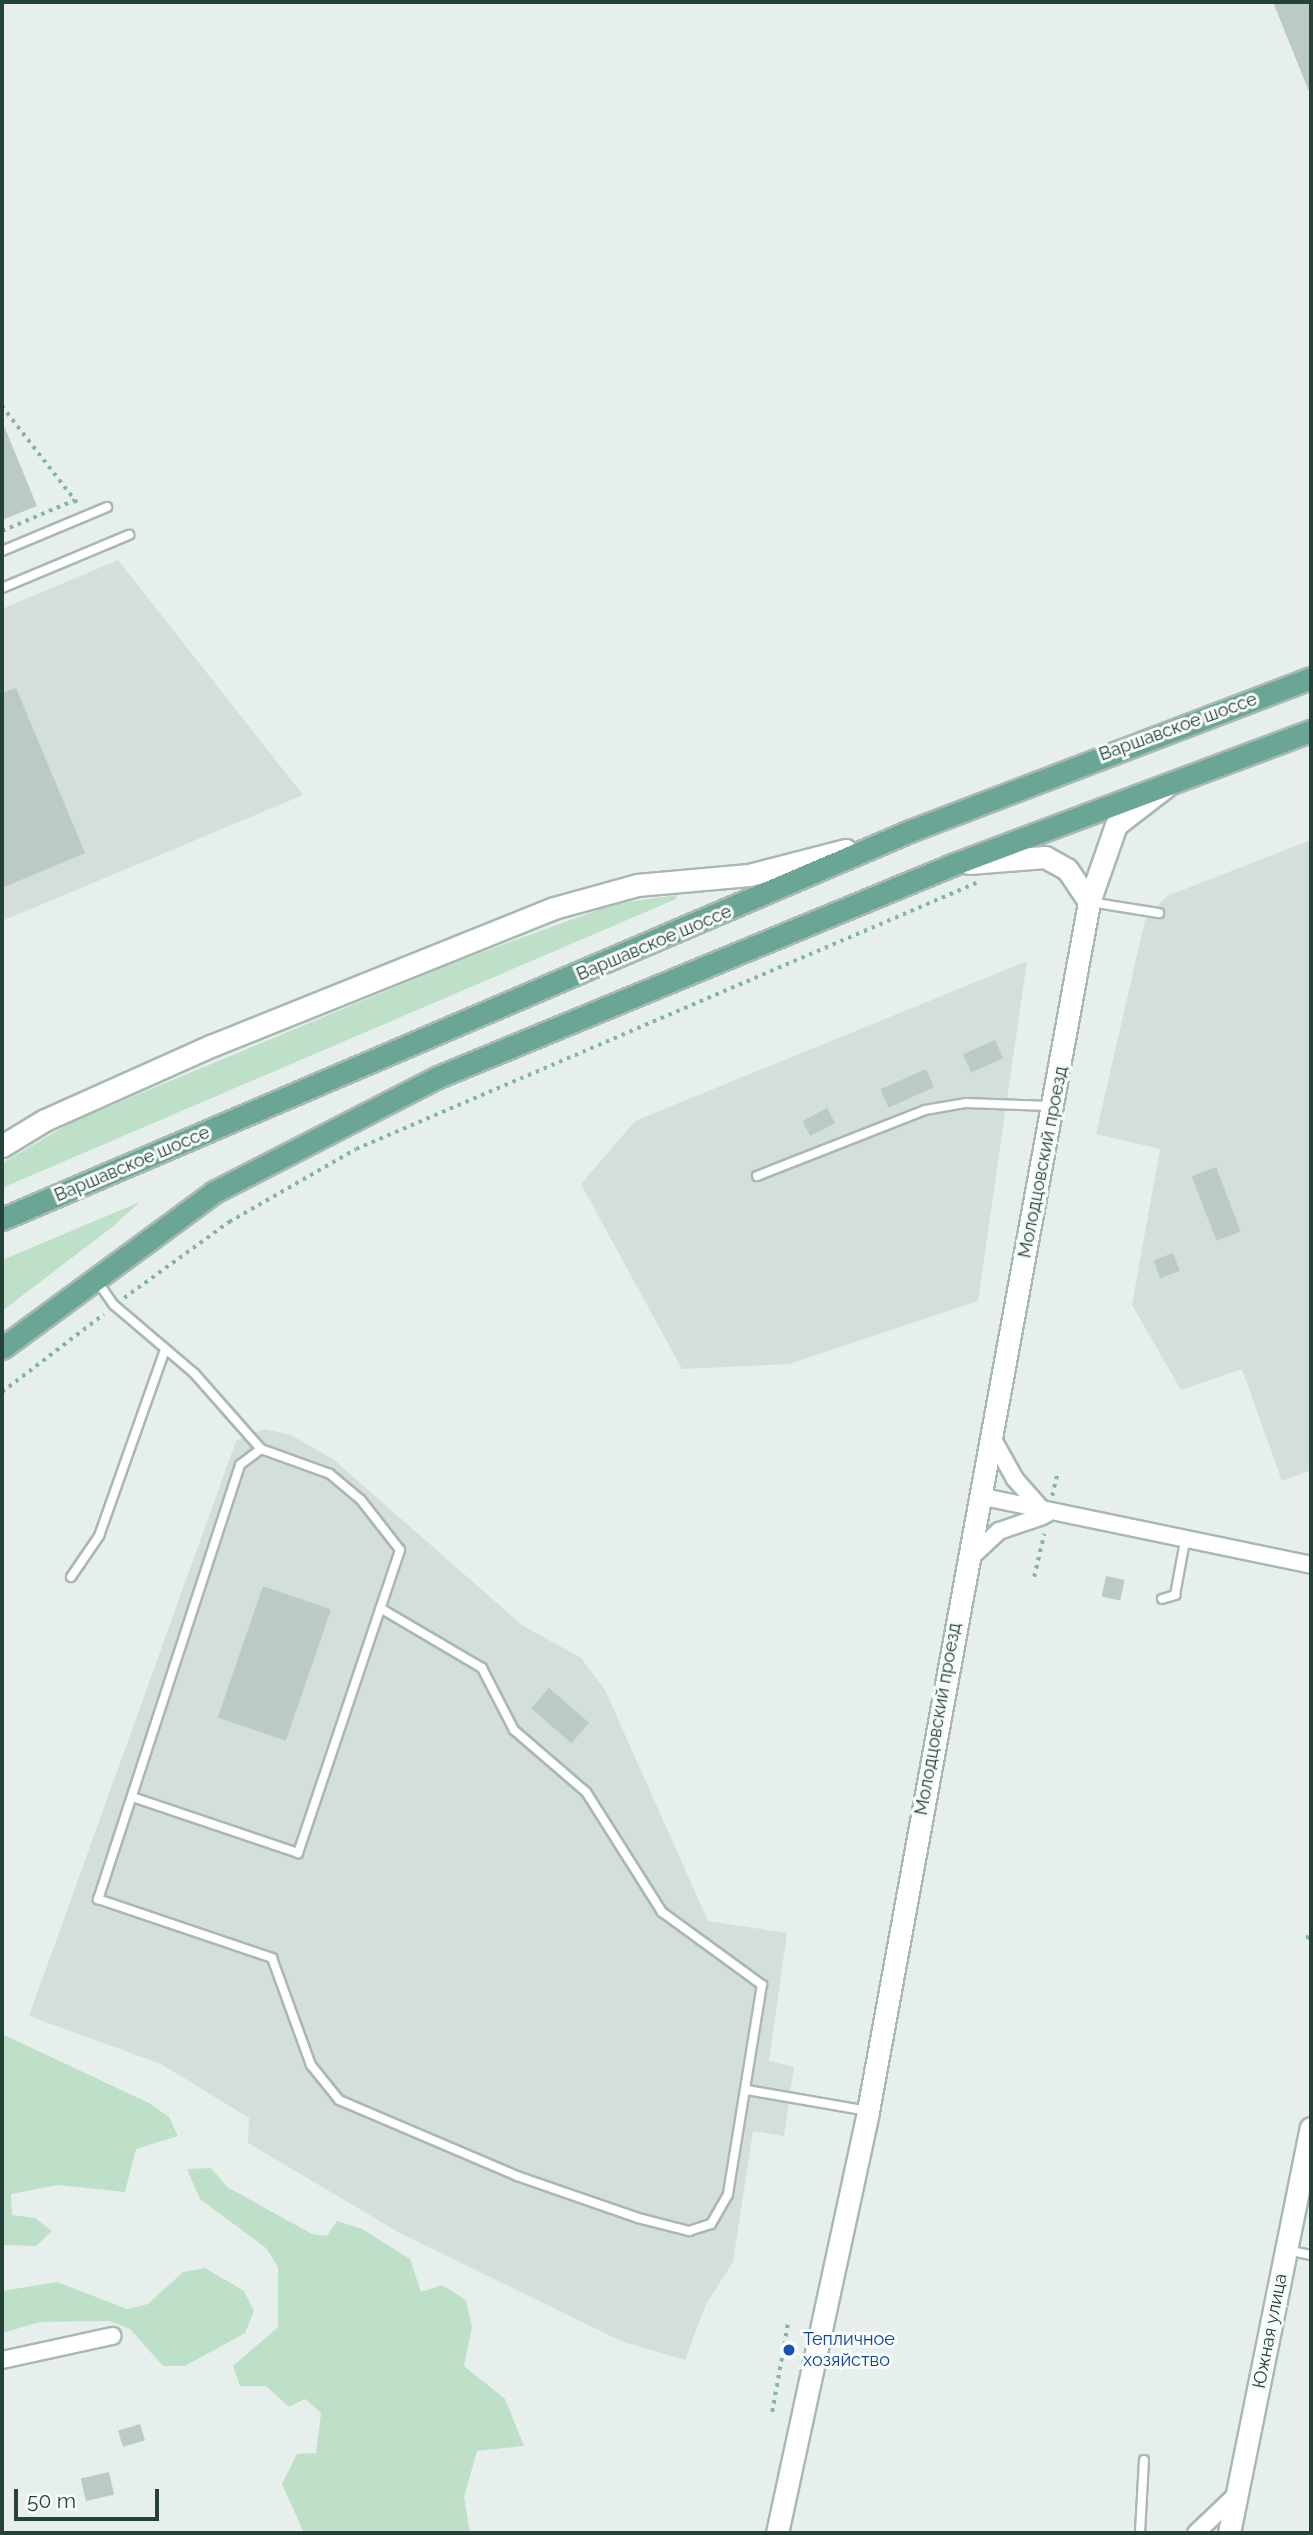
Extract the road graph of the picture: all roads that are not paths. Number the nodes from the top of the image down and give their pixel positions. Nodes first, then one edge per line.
1 (107, 507) dead end
2 (129, 535) dead end
3 (2, 551) edge
4 (2, 588) edge
5 (1311, 678) edge
6 (1311, 731) edge
7 (1174, 780) junction
8 (910, 831) junction
9 (952, 866) junction
10 (1089, 902) junction
11 (1160, 913) dead end
12 (1053, 1106) junction
13 (2, 1146) edge
14 (758, 1176) dead end
15 (2, 1219) edge
16 (95, 1278) junction
17 (36, 1323) junction
18 (2, 1339) edge
19 (2, 1348) edge
20 (165, 1350) junction
21 (990, 1434) junction
22 (261, 1449) junction
23 (979, 1496) junction
24 (1048, 1516) junction
25 (1185, 1541) junction
26 (967, 1562) junction
27 (1311, 1565) edge
28 (71, 1577) dead end
29 (1162, 1599) dead end
30 (380, 1608) junction
31 (133, 1797) junction
32 (747, 2090) junction
33 (867, 2111) junction
34 (1311, 2128) edge
35 (1287, 2250) junction
36 (1311, 2255) edge
37 (112, 2336) dead end
38 (2, 2360) edge
39 (1144, 2460) dead end
40 (1238, 2493) junction
41 (777, 2533) edge
42 (1140, 2533) edge
43 (1196, 2533) edge
44 (1229, 2533) edge

1 - 3 lane
2 - 4 lane
5 - 8 main road, Варшавское шоссе
6 - 7 main road
7 - 9 main road
7 - 10 street, Молодцовский проезд
8 - 13 street
8 - 15 main road, Варшавское шоссе
9 - 10 street
9 - 16 main road
10 - 11 lane
10 - 12 street, Молодцовский проезд
12 - 14 lane
12 - 21 street, Молодцовский проезд
16 - 17 main road
16 - 20 lane
17 - 18 street
17 - 19 main road
20 - 22 lane
20 - 28 lane
21 - 23 street, Молодцовский проезд
21 - 24 street
22 - 30 lane
22 - 31 lane
23 - 24 street
23 - 26 street, Молодцовский проезд
24 - 25 street
24 - 26 street
25 - 27 street
25 - 29 lane
26 - 33 street, Молодцовский проезд
30 - 31 lane
30 - 32 lane
31 - 32 lane
32 - 33 lane
33 - 41 street, Молодцовский проезд
34 - 35 street, Южная улица
35 - 36 lane
35 - 40 street, Южная улица
37 - 38 street
39 - 42 lane
40 - 43 street
40 - 44 street, Южная улица

